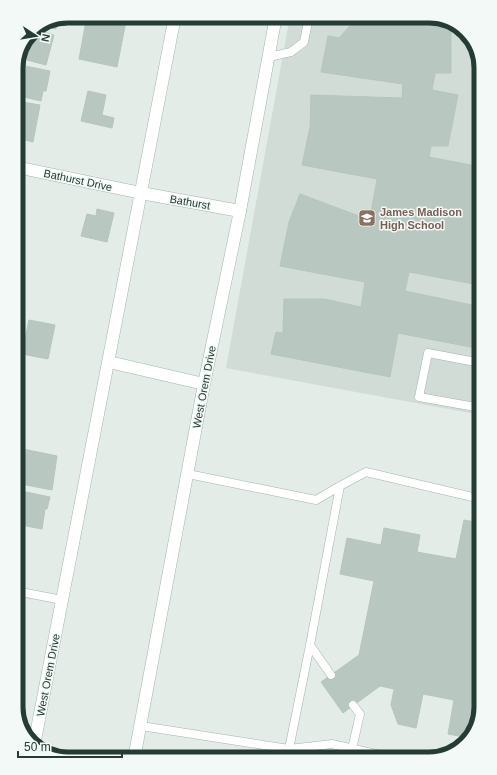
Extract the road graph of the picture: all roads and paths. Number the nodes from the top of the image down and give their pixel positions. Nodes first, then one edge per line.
1 (174, 23) edge
2 (275, 23) edge
3 (308, 23) edge
4 (269, 57) junction
5 (23, 168) edge
6 (141, 193) junction
7 (240, 211) junction
8 (109, 362) junction
9 (474, 362) edge
10 (204, 384) junction
11 (474, 407) edge
12 (188, 474) junction
13 (340, 486) junction
14 (474, 497) edge
15 (23, 592) edge
16 (62, 600) junction
17 (310, 645) junction
18 (331, 675) dead end
19 (353, 705) dead end
20 (141, 726) junction
21 (35, 738) edge
22 (289, 749) junction
23 (352, 749) junction
24 (135, 752) edge
25 (366, 752) edge

1 - 6 main road, West Orem Drive
2 - 4 main road, West Orem Drive
3 - 4 lane
4 - 7 main road, West Orem Drive
5 - 6 main road, Bathurst Drive
6 - 7 main road, Bathurst
6 - 8 main road, West Orem Drive
7 - 10 main road, West Orem Drive
8 - 10 main road
8 - 16 main road, West Orem Drive
9 - 11 lane
10 - 12 main road, West Orem Drive
12 - 13 lane
12 - 20 main road, West Orem Drive
13 - 14 lane
13 - 17 lane
15 - 16 lane
16 - 21 main road, West Orem Drive
17 - 18 lane
17 - 22 lane
19 - 23 lane
20 - 22 lane
20 - 24 main road, West Orem Drive
22 - 23 lane
23 - 25 lane

